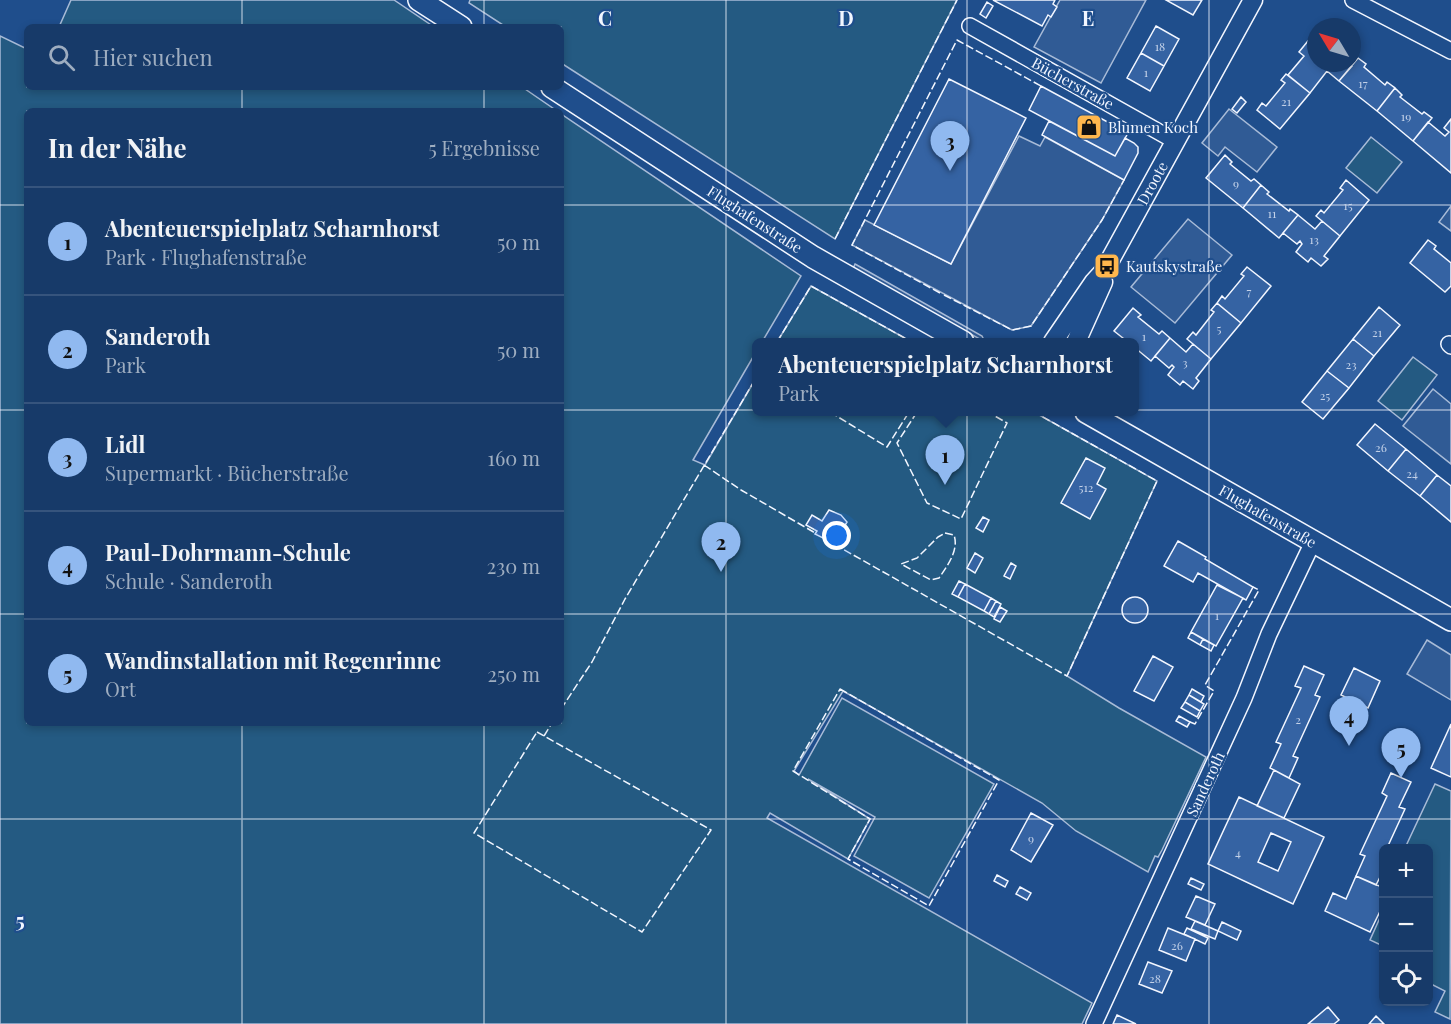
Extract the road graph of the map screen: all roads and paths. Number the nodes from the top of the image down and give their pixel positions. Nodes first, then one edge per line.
1 (418, 0) edge
2 (1253, 0) edge
3 (1353, 0) edge
4 (455, 24) edge
5 (970, 26) dead end
6 (1451, 51) edge
7 (557, 90) edge
8 (1175, 141) junction
9 (1104, 271) junction
10 (956, 338) edge
11 (1056, 338) edge
12 (1078, 338) edge
13 (1095, 416) edge
14 (1313, 542) junction
15 (1451, 620) edge
16 (1094, 1024) edge

1 - 4 main road
2 - 8 street, Droote
3 - 6 street
5 - 8 street, Bücherstraße
7 - 10 main road, Flughafenstraße
8 - 9 street, Droote
9 - 11 street, Droote
9 - 12 street, Droote
13 - 14 main road, Flughafenstraße
14 - 15 main road, Flughafenstraße
14 - 16 street, Sanderoth

